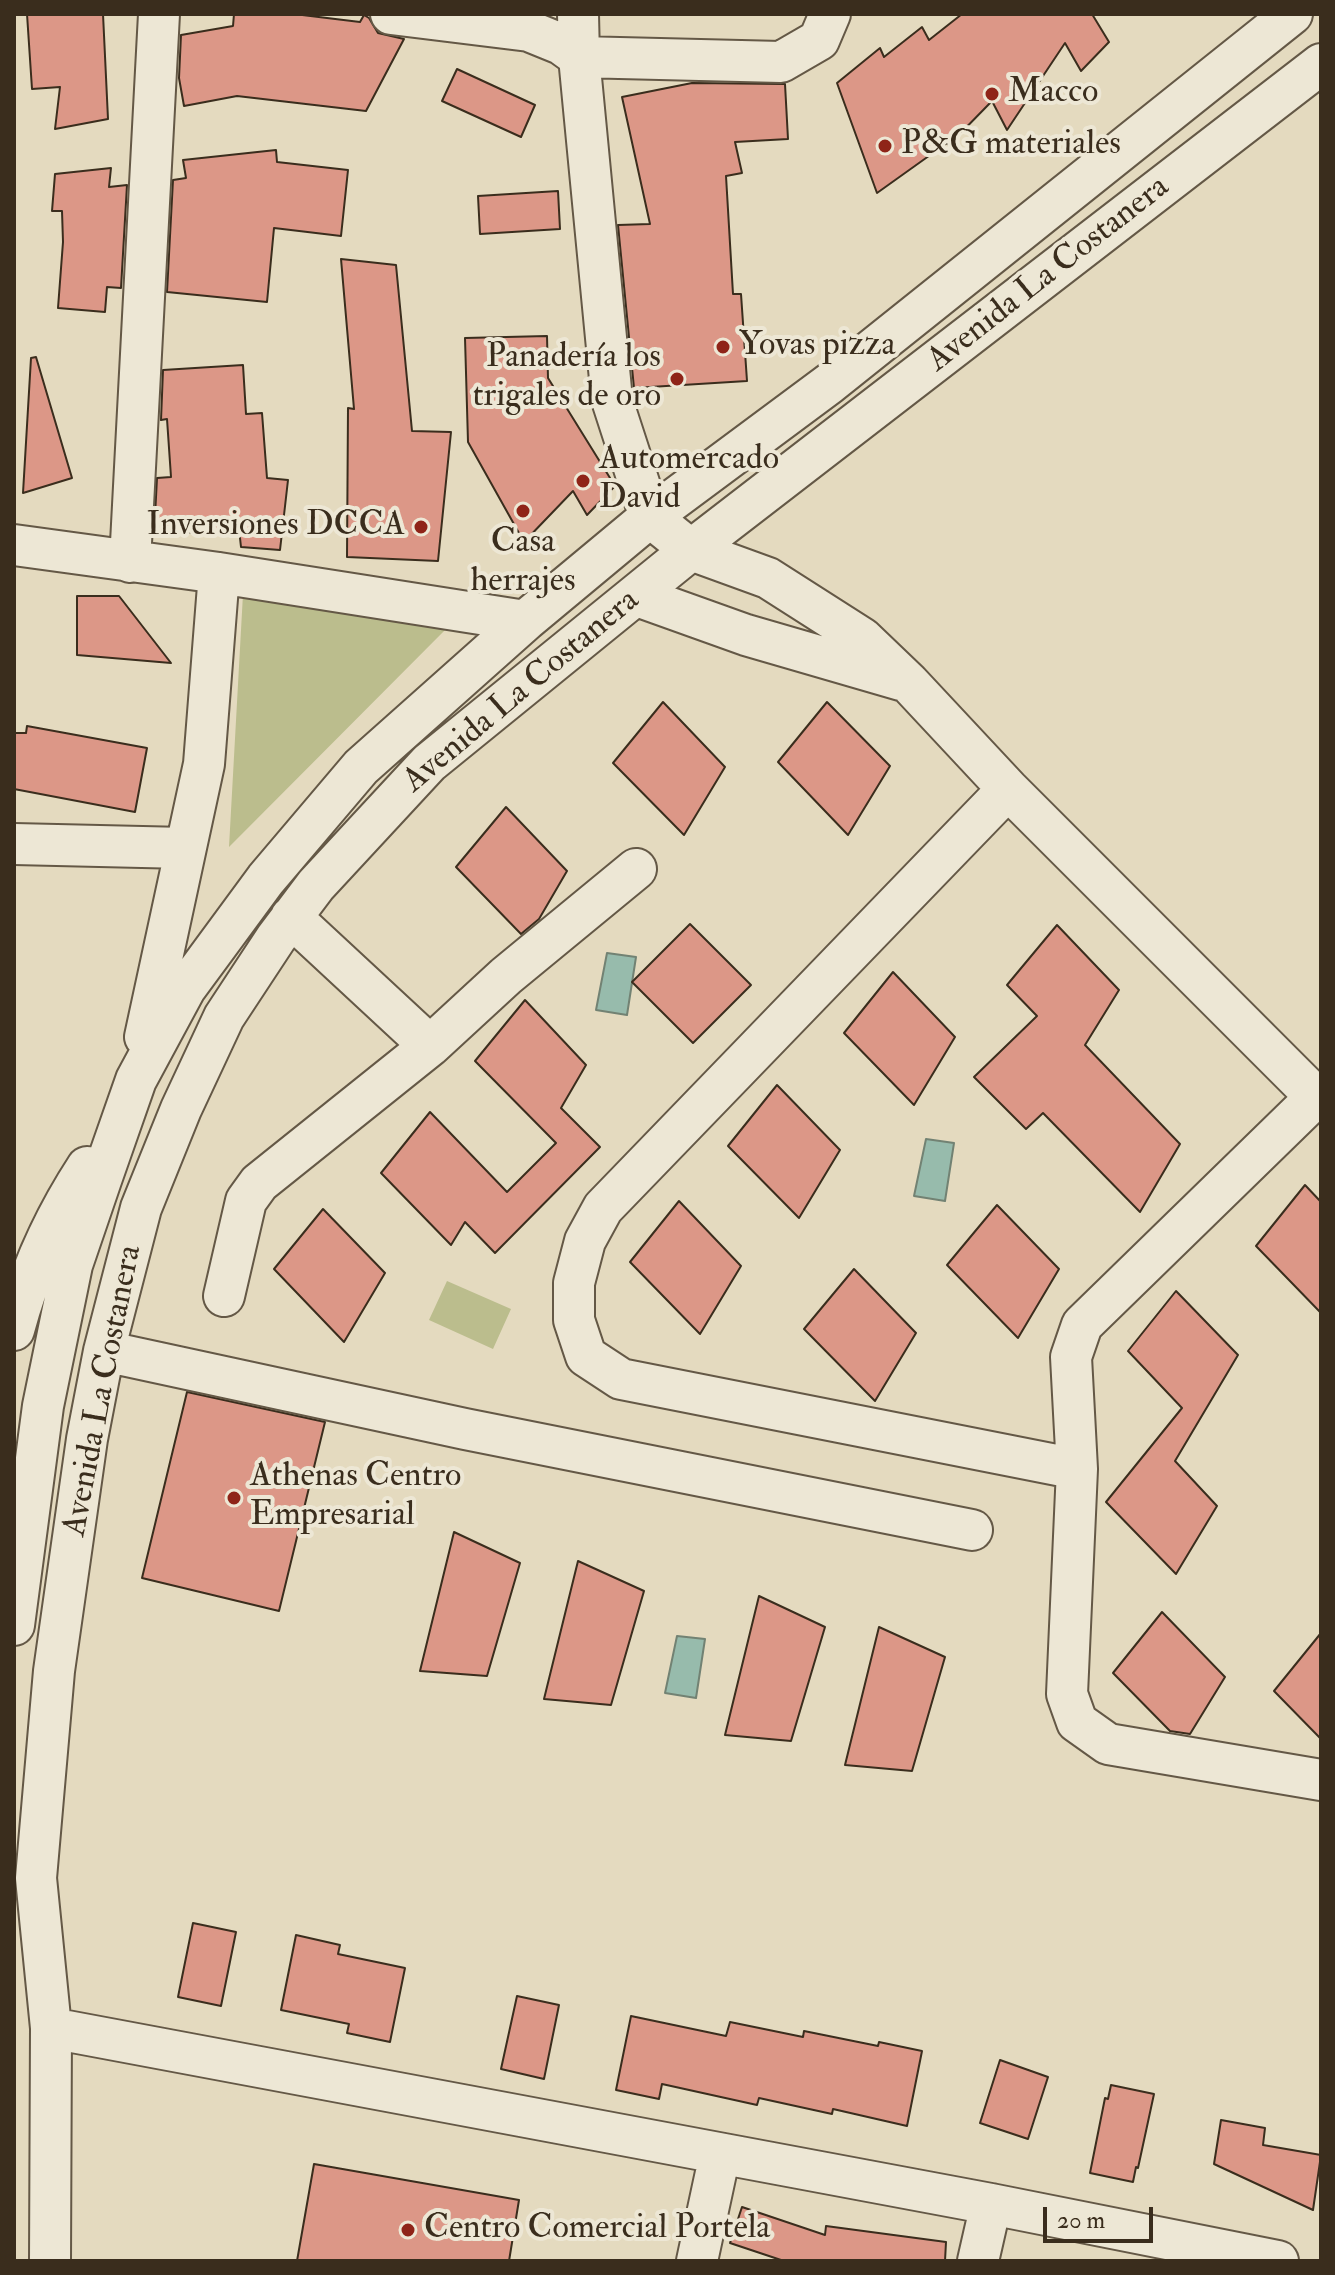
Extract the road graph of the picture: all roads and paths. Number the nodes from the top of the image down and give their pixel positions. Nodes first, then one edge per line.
1 (159, 14) edge
2 (391, 14) edge
3 (578, 14) edge
4 (830, 14) edge
5 (1292, 14) edge
6 (579, 57) junction
7 (1321, 64) edge
8 (650, 517) junction
9 (14, 545) edge
10 (691, 550) junction
11 (130, 562) junction
12 (219, 573) junction
13 (637, 596) junction
14 (525, 621) junction
15 (909, 683) junction
16 (1008, 789) junction
17 (14, 844) edge
18 (185, 848) junction
19 (636, 869) dead end
20 (291, 917) junction
21 (430, 1046) junction
22 (132, 1093) junction
23 (1318, 1099) edge
24 (224, 1296) dead end
25 (14, 1330) edge
26 (104, 1351) junction
27 (1077, 1469) junction
28 (972, 1530) dead end
29 (14, 1625) edge
30 (29, 1770) edge
31 (1321, 1780) edge
32 (14, 1838) edge
33 (36, 1878) junction
34 (51, 2028) junction
35 (720, 2154) junction
36 (991, 2204) junction
37 (1233, 2257) edge
38 (50, 2261) edge
39 (697, 2261) edge
40 (978, 2261) edge
41 (1278, 2261) edge

1 - 11 street
2 - 6 street
3 - 6 street
4 - 6 street
5 - 8 street, Avenida La Costanera
6 - 8 street
7 - 10 street, Avenida La Costanera
8 - 10 street
8 - 14 street, Avenida La Costanera
9 - 11 street
10 - 13 street, Avenida La Costanera
10 - 15 street
11 - 12 street
12 - 14 street
12 - 18 street
13 - 15 street
13 - 20 street, Avenida La Costanera
14 - 22 street, Avenida La Costanera
15 - 16 street
16 - 23 street
16 - 27 street
17 - 18 street
18 - 22 street
19 - 21 street
20 - 21 street
20 - 26 street, Avenida La Costanera
21 - 24 street
22 - 25 street
22 - 29 street, Avenida La Costanera
23 - 27 street
26 - 28 street
26 - 30 street, Avenida La Costanera
27 - 31 street
30 - 33 street, Avenida La Costanera
32 - 33 street
33 - 34 street
34 - 35 street
34 - 38 street
35 - 36 street
35 - 39 street
36 - 37 street
36 - 40 street
37 - 41 street

